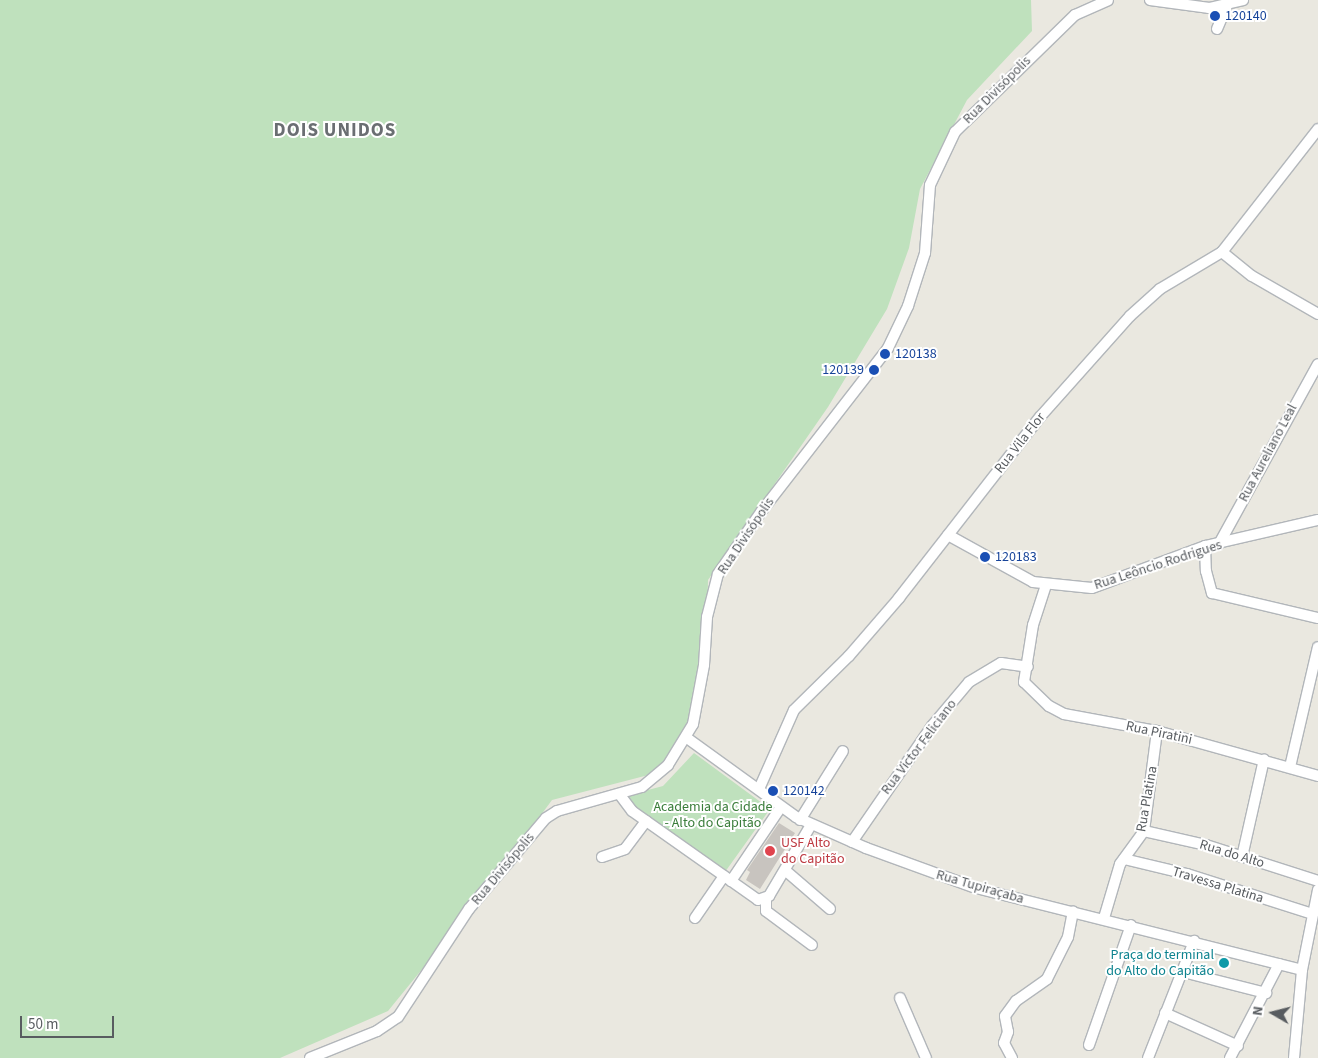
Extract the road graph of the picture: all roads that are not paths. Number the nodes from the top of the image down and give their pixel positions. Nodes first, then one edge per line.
1 (1108, 0) edge
2 (1150, 0) edge
3 (1243, 0) edge
4 (1227, 6) junction
5 (1217, 29) dead end
6 (1318, 129) edge
7 (1222, 252) junction
8 (1318, 314) edge
9 (1318, 364) edge
10 (1318, 520) edge
11 (948, 535) junction
12 (1219, 544) junction
13 (1205, 546) junction
14 (1046, 585) junction
15 (1318, 618) edge
16 (1318, 647) edge
17 (1028, 667) junction
18 (1157, 731) junction
19 (687, 738) junction
20 (843, 751) dead end
21 (1264, 760) junction
22 (1290, 767) junction
23 (1318, 776) edge
24 (759, 788) junction
25 (620, 794) junction
26 (781, 807) junction
27 (800, 820) junction
28 (646, 821) junction
29 (811, 825) junction
30 (1144, 831) junction
31 (852, 842) junction
32 (602, 857) dead end
33 (1242, 857) junction
34 (1124, 859) junction
35 (786, 871) junction
36 (728, 878) junction
37 (1318, 881) edge
38 (1318, 890) edge
39 (762, 900) junction
40 (830, 909) dead end
41 (1073, 911) junction
42 (1312, 914) junction
43 (695, 918) dead end
44 (1104, 918) junction
45 (1131, 925) junction
46 (1194, 941) junction
47 (812, 945) dead end
48 (1279, 964) junction
49 (1302, 970) junction
50 (1183, 972) junction
51 (1266, 993) junction
52 (900, 998) dead end
53 (1165, 1013) junction
54 (1089, 1045) dead end
55 (1238, 1046) junction
56 (310, 1058) edge
57 (926, 1058) edge
58 (1012, 1058) edge
59 (1148, 1058) edge
60 (1230, 1058) edge
61 (1294, 1058) edge

1 - 19 street, Rua Divisópolis
2 - 4 street
3 - 4 street
4 - 5 street
6 - 7 street, Rua Vila Flor
7 - 8 street
7 - 11 street, Rua Vila Flor
9 - 12 street, Rua Aureliano Leal
10 - 12 street, Rua Leôncio Rodrigues
11 - 14 street, Rua Leôncio Rodrigues
11 - 24 street, Rua Vila Flor
12 - 13 street, Rua Leôncio Rodrigues
13 - 14 street, Rua Leôncio Rodrigues
13 - 15 street
14 - 17 street
16 - 22 street
17 - 18 street, Rua Piratini
17 - 31 street, Rua Victor Feliciano
18 - 21 street, Rua Piratini
18 - 30 street, Rua Platina
19 - 24 street, Rua Tupiraçaba
19 - 25 street, Rua Divisópolis
20 - 27 street
21 - 22 street, Rua Piratini
21 - 33 street
22 - 23 street, Rua Piratini
24 - 26 street, Rua Tupiraçaba
25 - 28 street
25 - 56 street, Rua Divisópolis
26 - 27 street, Rua Tupiraçaba
26 - 36 street
27 - 29 street, Rua Tupiraçaba
28 - 32 street
28 - 36 street
29 - 31 street, Rua Tupiraçaba
29 - 35 street
30 - 33 street, Rua do Alto
30 - 34 street, Rua Platina
31 - 41 street, Rua Tupiraçaba
33 - 37 street, Rua do Alto
34 - 42 street, Travessa Platina
34 - 44 street, Rua Platina
35 - 39 street
35 - 40 street
36 - 39 street
36 - 43 street
38 - 42 street
39 - 47 street
41 - 44 street, Rua Tupiraçaba
41 - 58 street
42 - 49 street
44 - 45 street, Rua Tupiraçaba
45 - 46 street, Rua Tupiraçaba
45 - 54 street
46 - 48 street, Rua Tupiraçaba
46 - 50 street
48 - 49 street, Rua Tupiraçaba
48 - 51 street
49 - 61 street
50 - 51 street
50 - 53 street
51 - 55 street
52 - 57 street
53 - 55 street
53 - 59 street
55 - 60 street

